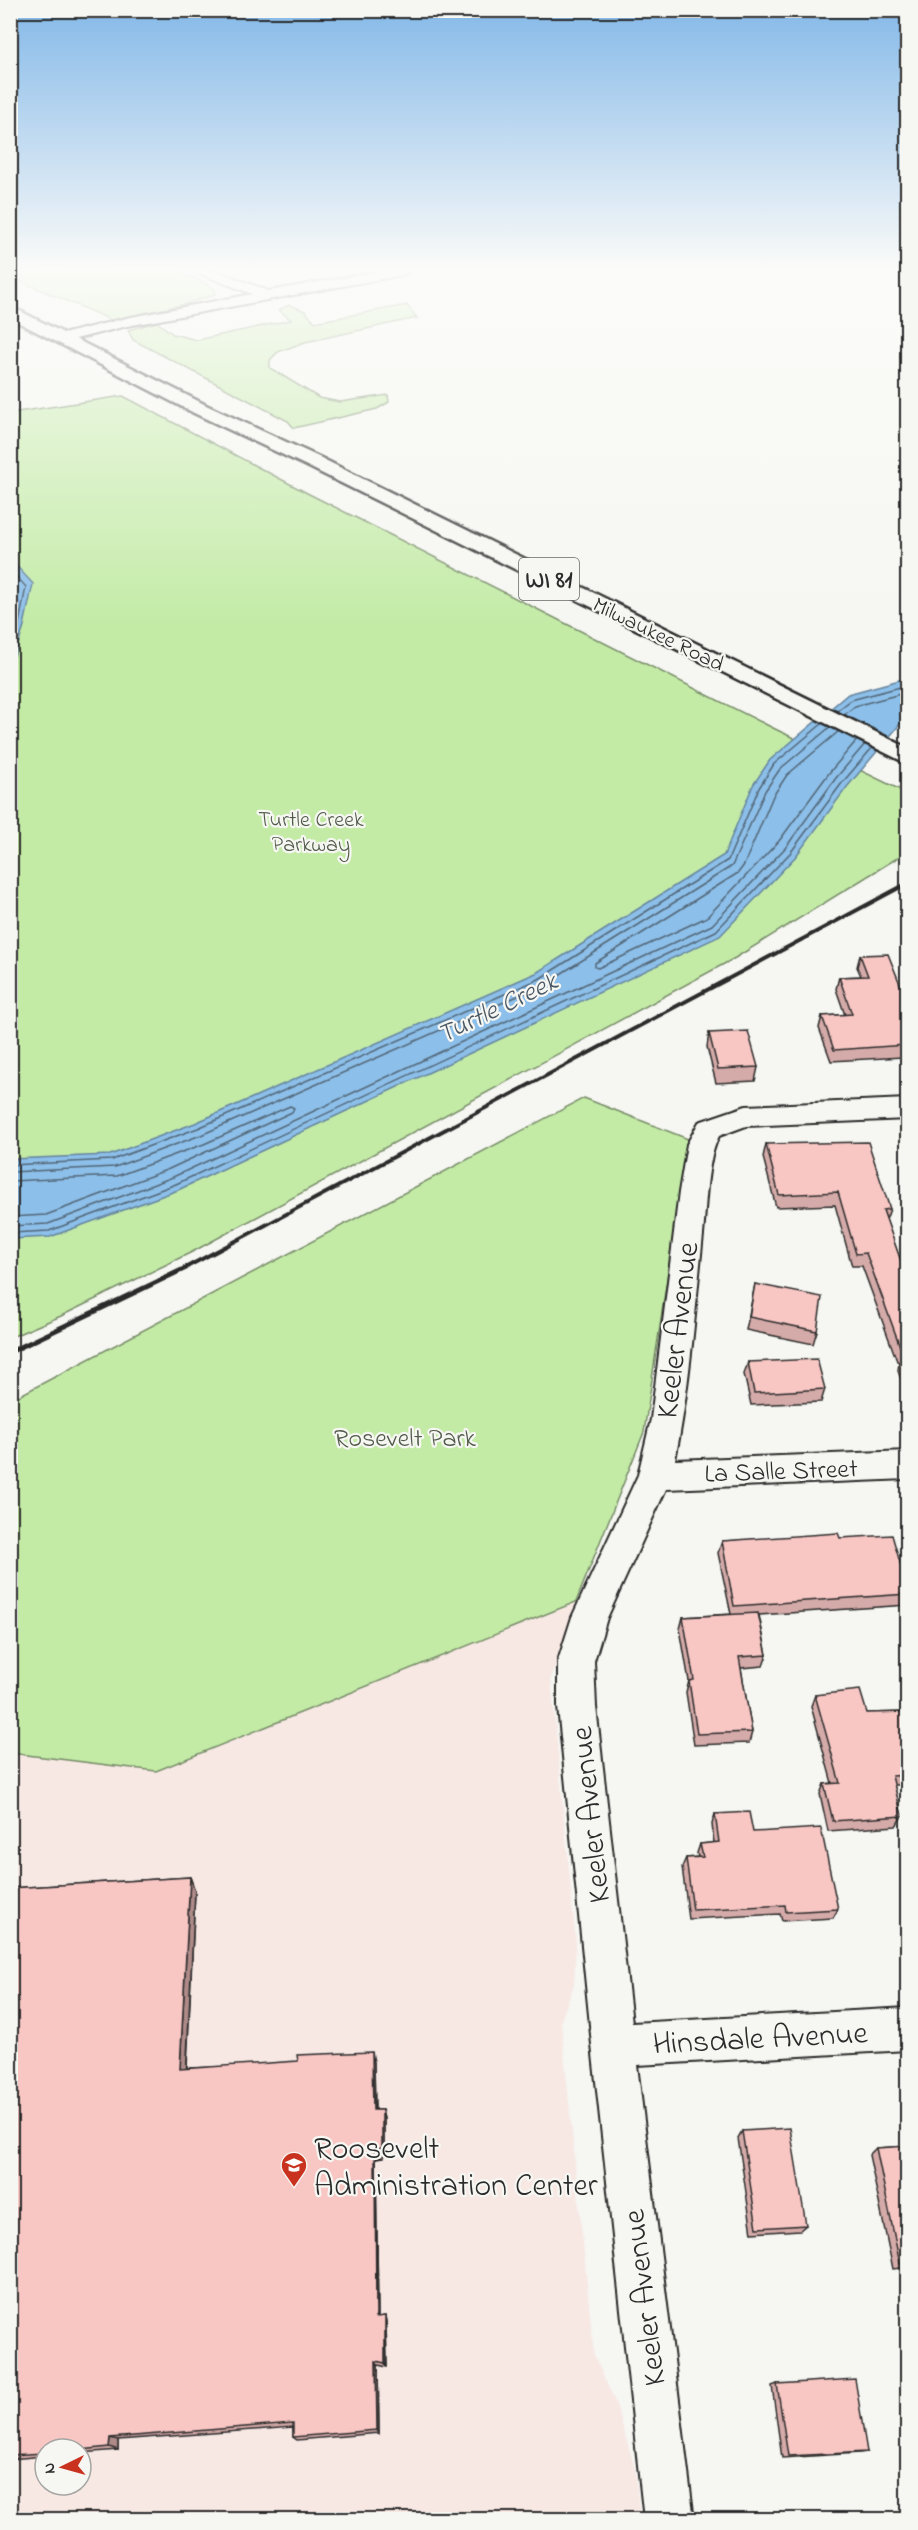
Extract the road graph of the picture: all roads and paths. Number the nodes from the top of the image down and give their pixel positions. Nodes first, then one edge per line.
1 (162, 389) edge
2 (196, 389) edge
3 (314, 462) junction
4 (908, 757) edge
5 (908, 1109) edge
6 (908, 1465) edge
7 (655, 1475) junction
8 (908, 2029) edge
9 (614, 2045) junction
10 (669, 2520) edge

1 - 3 main road, Milwaukee Road / WI 81
2 - 3 main road, Milwaukee Road / WI 81
3 - 4 main road, Milwaukee Road / WI 81
5 - 7 street, Keeler Avenue
6 - 7 street, La Salle Street
7 - 9 street, Keeler Avenue
8 - 9 street, Hinsdale Avenue
9 - 10 street, Keeler Avenue

